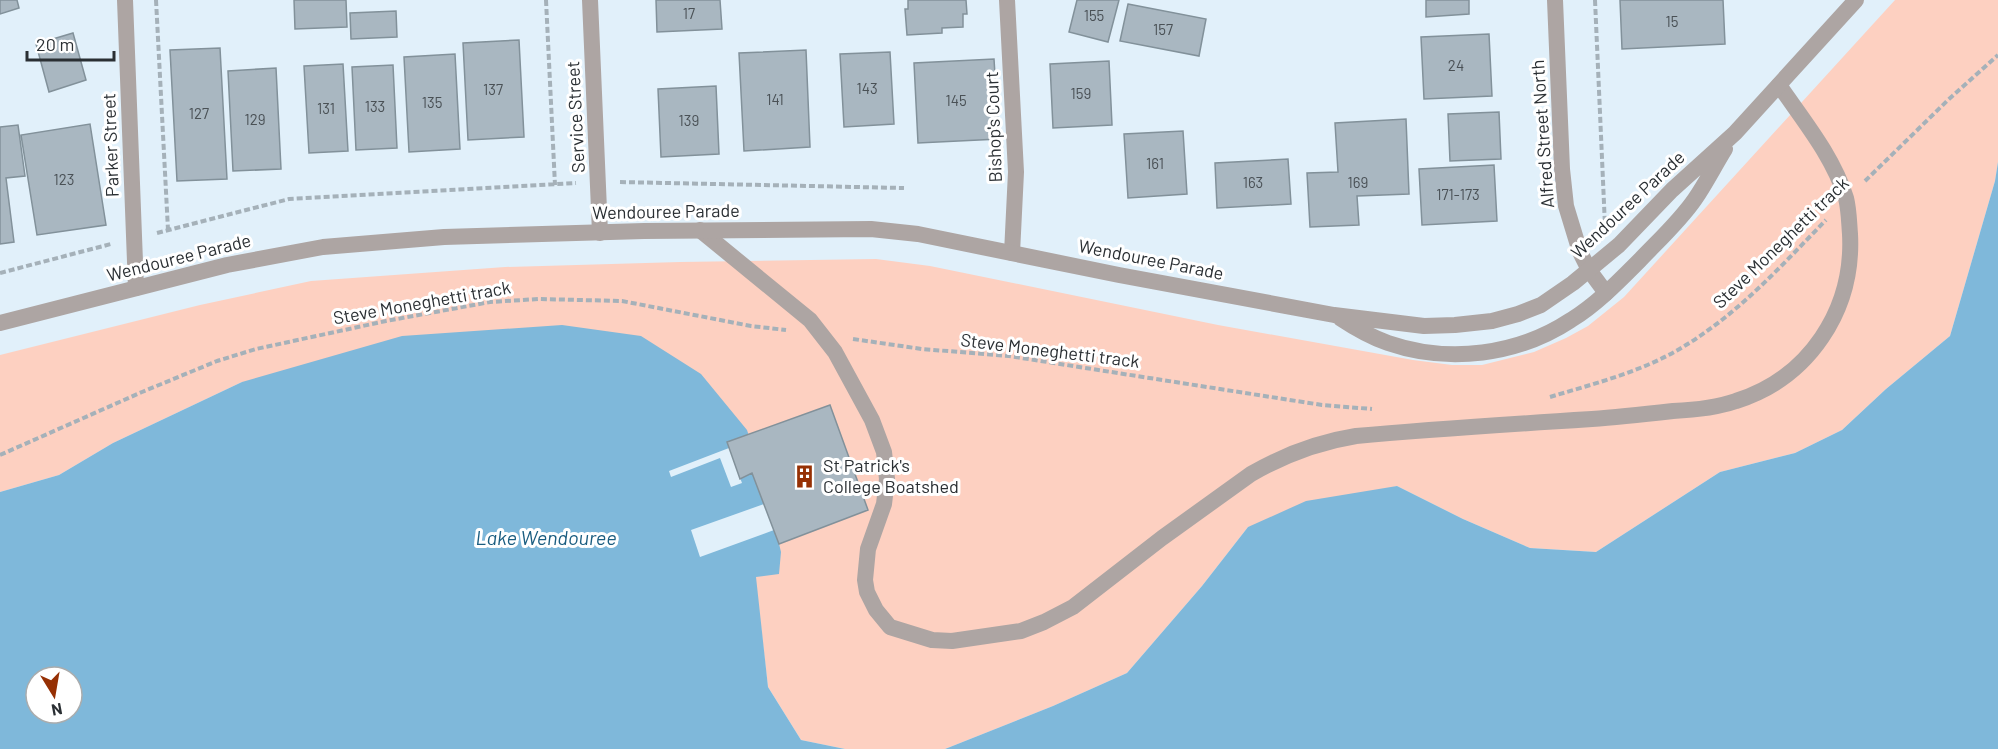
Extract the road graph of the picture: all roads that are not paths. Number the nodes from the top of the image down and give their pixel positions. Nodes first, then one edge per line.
1 (125, 0) edge
2 (590, 0) edge
3 (1007, 0) edge
4 (1555, 0) edge
5 (1856, 0) edge
6 (1779, 85) junction
7 (1735, 133) junction
8 (700, 230) junction
9 (600, 233) junction
10 (1012, 253) junction
11 (1589, 270) junction
12 (136, 288) junction
13 (1606, 293) junction
14 (1334, 315) junction
15 (0, 323) edge

1 - 12 street, Parker Street
2 - 9 street, Service Street
3 - 10 street, Bishop's Court
4 - 11 street, Alfred Street North
5 - 6 street, Wendouree Parade
6 - 7 street, Wendouree Parade
6 - 8 street
7 - 11 street, Wendouree Parade
7 - 13 street, Wendouree Parade
8 - 9 street, Wendouree Parade
8 - 10 street, Wendouree Parade
9 - 12 street, Wendouree Parade
10 - 14 street, Wendouree Parade
11 - 13 street, Alfred Street North
11 - 14 street, Wendouree Parade
12 - 15 street, Wendouree Parade
13 - 14 street, Wendouree Parade

